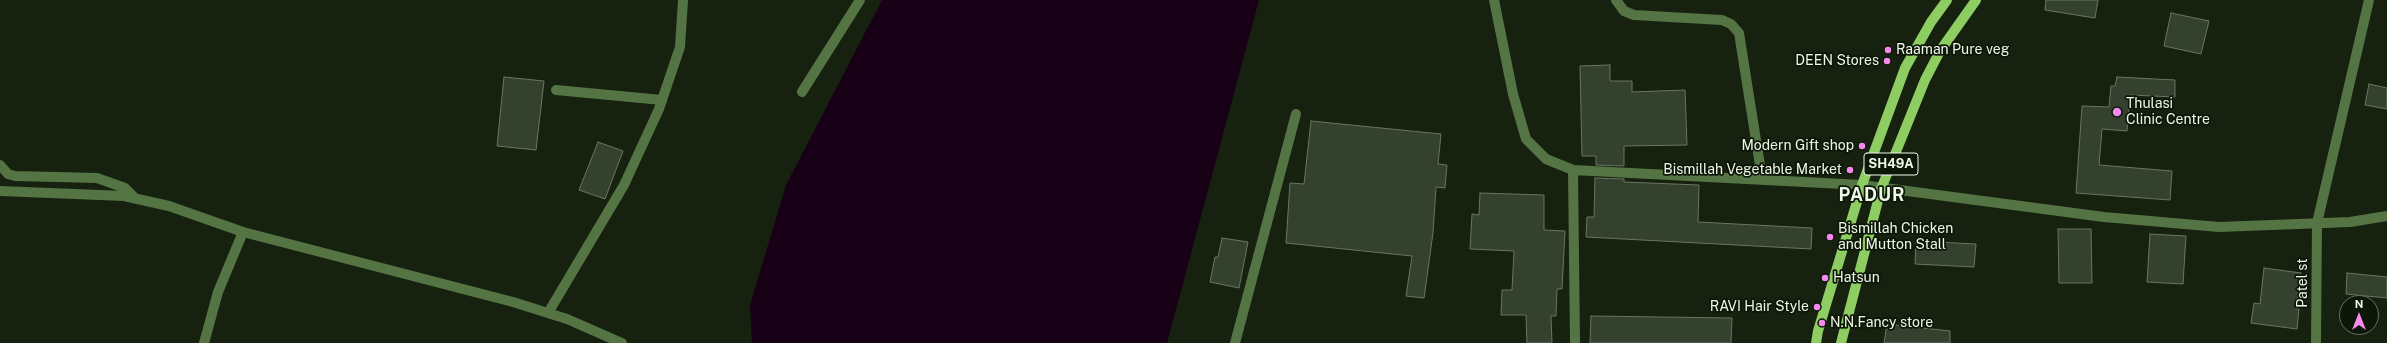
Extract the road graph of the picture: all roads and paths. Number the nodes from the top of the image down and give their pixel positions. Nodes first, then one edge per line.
1 (683, 0) edge
2 (860, 0) edge
3 (1494, 0) edge
4 (1616, 0) edge
5 (1948, 0) edge
6 (1976, 0) edge
7 (2369, 0) edge
8 (556, 90) dead end
9 (802, 92) dead end
10 (662, 100) junction
11 (1296, 114) dead end
12 (0, 165) edge
13 (1573, 170) junction
14 (1762, 178) junction
15 (1862, 185) junction
16 (1881, 189) junction
17 (0, 191) edge
18 (135, 198) junction
19 (2387, 216) edge
20 (2317, 223) junction
21 (243, 232) junction
22 (548, 313) junction
23 (204, 343) edge
24 (622, 343) edge
25 (1235, 343) edge
26 (1575, 343) edge
27 (1816, 343) edge
28 (1841, 343) edge
29 (2316, 343) edge

1 - 10 street
2 - 9 street
3 - 13 street
4 - 14 street
5 - 15 main road, SH49A
6 - 16 main road, SH49A
7 - 20 street, Patel st
8 - 10 street
10 - 22 street
11 - 25 street
12 - 18 street
13 - 14 street
13 - 26 street
14 - 15 street
15 - 16 street
15 - 27 main road, SH49A
16 - 20 street
16 - 28 main road, SH49A
17 - 18 street
18 - 21 street
19 - 20 street
20 - 29 street, Patel st
21 - 22 street
21 - 23 street
22 - 24 street

